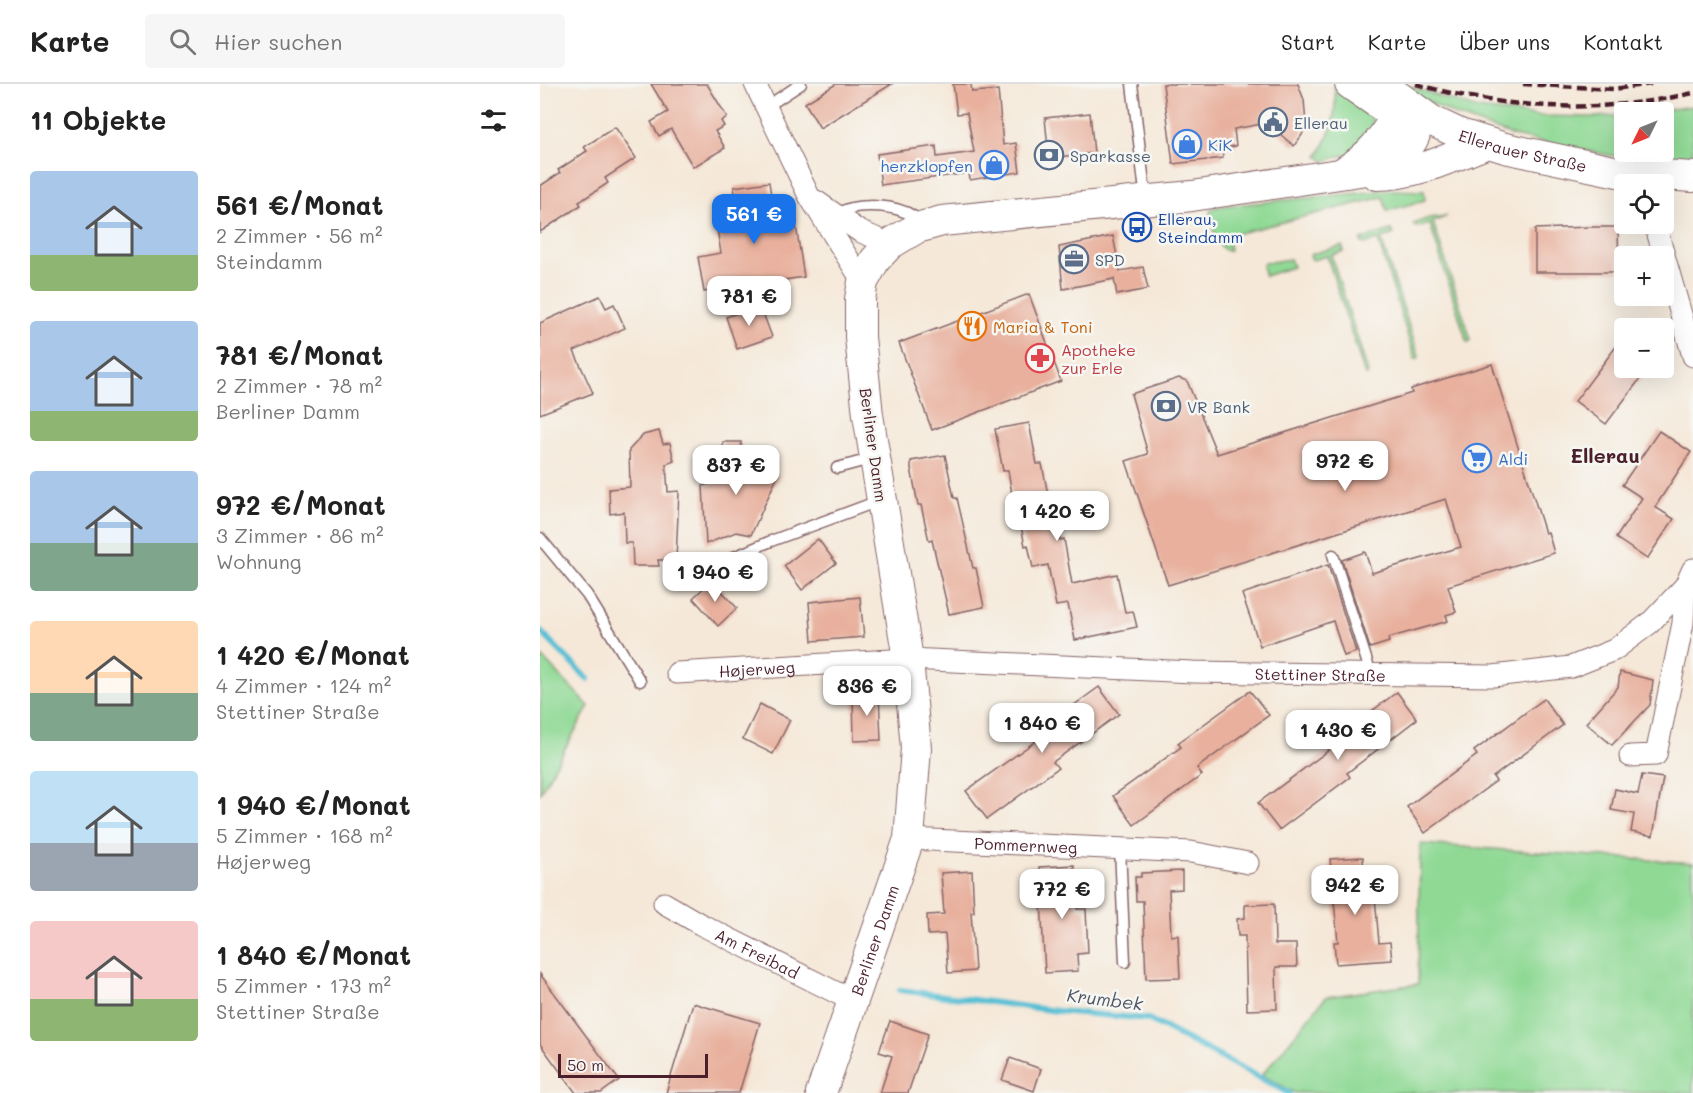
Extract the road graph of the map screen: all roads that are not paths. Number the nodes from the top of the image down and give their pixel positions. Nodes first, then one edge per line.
1 (755, 84) edge
2 (801, 84) edge
3 (1132, 84) edge
4 (1350, 84) edge
5 (1381, 84) edge
6 (766, 107) junction
7 (1413, 115) junction
8 (1488, 143) junction
9 (1620, 174) edge
10 (1338, 175) junction
11 (1693, 177) edge
12 (1674, 178) edge
13 (1147, 201) junction
14 (833, 221) junction
15 (927, 225) junction
16 (1658, 234) edge
17 (890, 244) junction
18 (863, 282) junction
19 (1693, 356) edge
20 (875, 458) junction
21 (837, 468) dead end
22 (881, 500) junction
23 (540, 538) edge
24 (1333, 555) dead end
25 (1689, 578) edge
26 (693, 580) dead end
27 (909, 659) junction
28 (677, 673) dead end
29 (1371, 674) junction
30 (640, 681) dead end
31 (1630, 756) dead end
32 (909, 839) junction
33 (1120, 848) junction
34 (1248, 863) dead end
35 (664, 903) dead end
36 (1125, 962) dead end
37 (854, 996) junction
38 (821, 1093) edge

1 - 6 street
2 - 6 lane
3 - 13 lane
4 - 7 main road
5 - 7 main road
6 - 14 street
7 - 8 main road, Ellerauer Straße
7 - 10 main road, Berliner Damm
8 - 9 main road, Ellerauer Straße
8 - 10 main road
10 - 13 main road, Berliner Damm
11 - 12 main road, Ellerauer Straße
13 - 15 main road, Berliner Damm
14 - 15 lane
14 - 17 street
14 - 18 street
15 - 17 main road, Berliner Damm
16 - 19 street
17 - 18 main road, Berliner Damm
18 - 20 main road, Berliner Damm
20 - 21 lane
20 - 22 main road, Berliner Damm
22 - 26 lane
22 - 27 main road, Berliner Damm
23 - 30 lane
24 - 29 lane
25 - 29 street, Stettiner Straße
25 - 31 street
27 - 28 street, Højerweg
27 - 29 street, Stettiner Straße
27 - 32 main road, Berliner Damm
32 - 33 street, Pommernweg
32 - 37 main road, Berliner Damm
33 - 34 street, Pommernweg
33 - 36 lane
35 - 37 street, Am Freibad
37 - 38 main road, Berliner Damm

